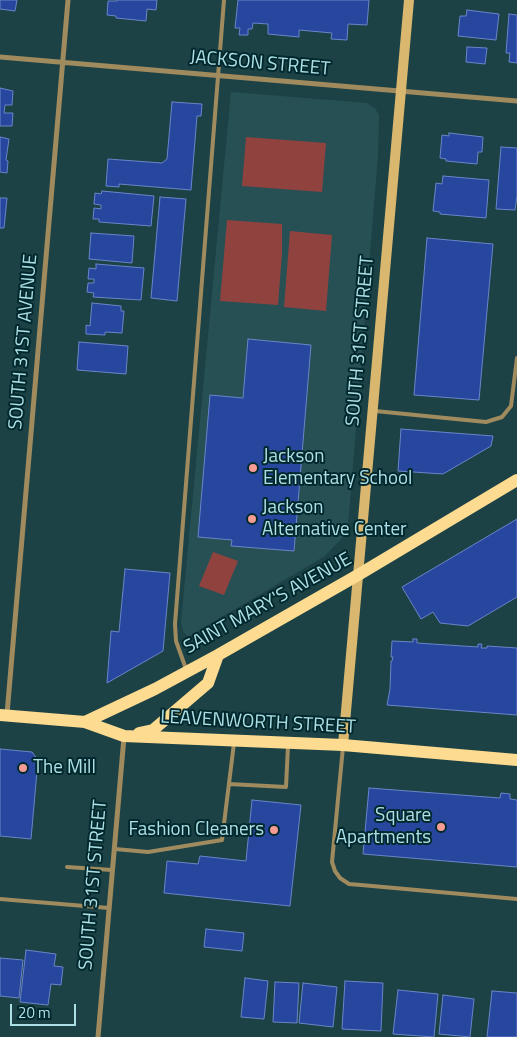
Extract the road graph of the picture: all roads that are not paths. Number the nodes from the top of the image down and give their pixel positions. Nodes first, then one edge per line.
1 (68, 0) edge
2 (224, 0) edge
3 (409, 0) edge
4 (0, 57) edge
5 (63, 62) junction
6 (217, 75) junction
7 (401, 91) junction
8 (517, 101) edge
9 (517, 358) edge
10 (373, 411) junction
11 (517, 480) edge
12 (358, 575) junction
13 (218, 655) junction
14 (186, 671) junction
15 (3, 716) edge
16 (85, 722) junction
17 (124, 736) junction
18 (235, 740) junction
19 (288, 742) junction
20 (343, 745) junction
21 (517, 760) edge
22 (229, 784) junction
23 (115, 849) junction
24 (67, 867) dead end
25 (112, 870) junction
26 (0, 899) edge
27 (517, 899) edge
28 (109, 908) junction
29 (98, 1037) edge

1 - 5 street, SOUTH 31ST AVENUE
2 - 6 lane
3 - 7 street, SOUTH 31ST STREET
4 - 5 street, JACKSON STREET
5 - 6 street, JACKSON STREET
5 - 15 street, SOUTH 31ST AVENUE
6 - 7 street, JACKSON STREET
6 - 14 lane
7 - 8 street, JACKSON STREET
7 - 10 street, SOUTH 31ST STREET
9 - 10 lane
10 - 12 street, SOUTH 31ST STREET
11 - 12 main road, SAINT MARY'S AVENUE
12 - 13 main road, SAINT MARY'S AVENUE
12 - 20 street, SOUTH 31ST STREET
13 - 14 main road, SAINT MARY'S AVENUE
13 - 17 main road
14 - 16 main road, SAINT MARY'S AVENUE
15 - 16 main road, LEAVENWORTH STREET
16 - 17 main road, LEAVENWORTH STREET
17 - 18 main road, LEAVENWORTH STREET
17 - 23 street, SOUTH 31ST STREET
18 - 19 main road, LEAVENWORTH STREET
18 - 22 lane
19 - 20 main road, LEAVENWORTH STREET
19 - 22 lane
20 - 21 main road, LEAVENWORTH STREET
20 - 27 lane
22 - 23 lane
23 - 25 street, SOUTH 31ST STREET
24 - 25 lane
25 - 28 street, SOUTH 31ST STREET
26 - 28 lane
28 - 29 street, SOUTH 31ST STREET

